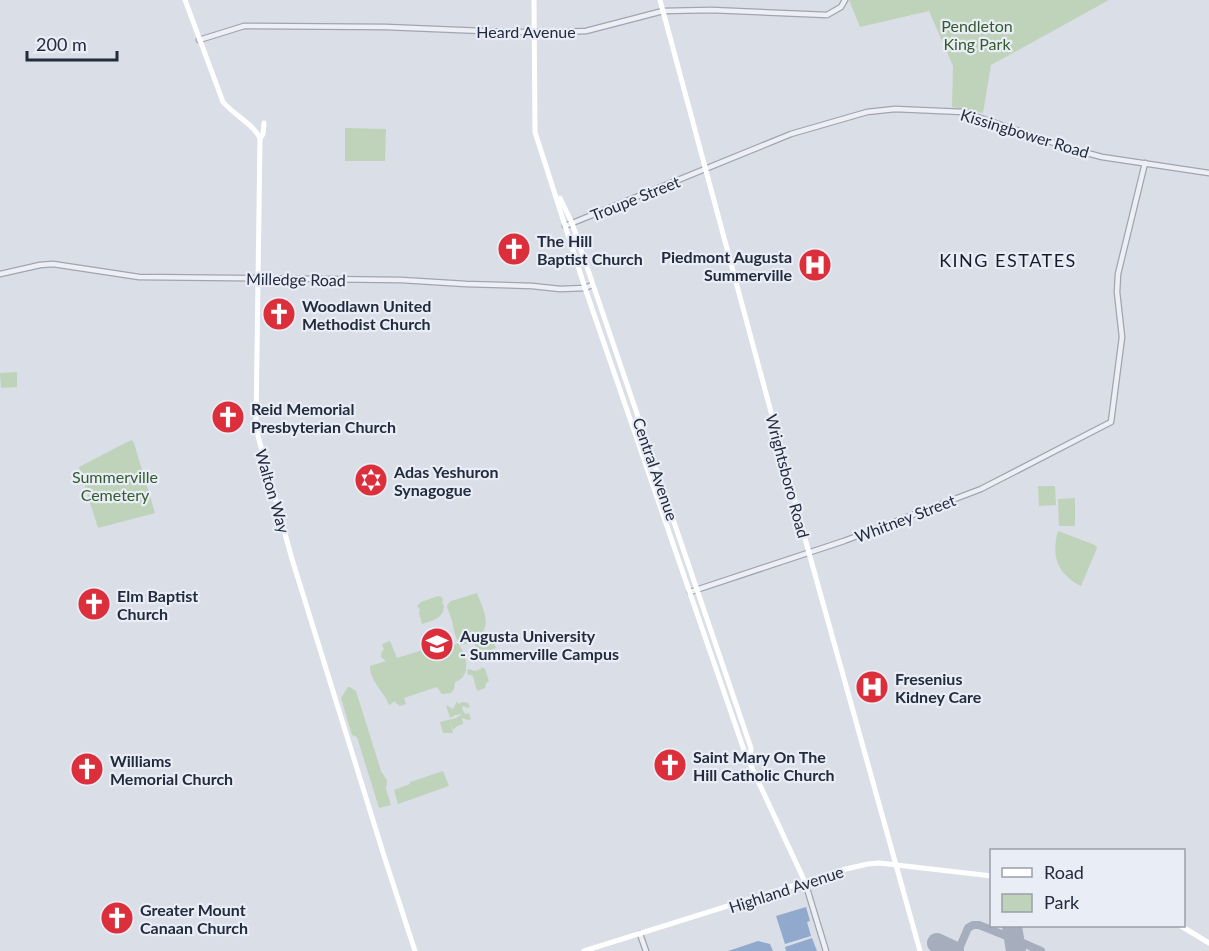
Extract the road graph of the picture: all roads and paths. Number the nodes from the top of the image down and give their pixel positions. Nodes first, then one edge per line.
1 (185, 0) edge
2 (534, 0) edge
3 (660, 0) edge
4 (845, 0) edge
5 (663, 11) junction
6 (535, 31) junction
7 (199, 40) junction
8 (264, 123) dead end
9 (260, 139) junction
10 (1145, 163) junction
11 (705, 169) junction
12 (1209, 173) edge
13 (552, 181) junction
14 (572, 224) junction
15 (565, 226) junction
16 (0, 274) edge
17 (259, 278) junction
18 (592, 285) junction
19 (585, 288) junction
20 (809, 553) junction
21 (698, 590) junction
22 (690, 592) junction
23 (750, 760) junction
24 (896, 864) junction
25 (990, 876) edge
26 (805, 882) junction
27 (1183, 927) edge
28 (640, 934) junction
29 (1209, 943) edge
30 (415, 951) edge
31 (584, 951) edge
32 (645, 951) edge
33 (826, 951) edge
34 (920, 951) edge

1 - 7 main road
2 - 6 main road, Central Avenue
3 - 5 main road, Wrightsboro Road
4 - 5 street, Heard Avenue
5 - 6 street, Heard Avenue
5 - 11 main road, Wrightsboro Road
6 - 7 street, Heard Avenue
6 - 13 main road, Central Avenue
7 - 9 main road
8 - 9 main road, Walton Way
9 - 17 main road, Walton Way
10 - 11 street, Kissingbower Road
10 - 12 street, Kissingbower Road
10 - 20 street, Whitney Street
11 - 14 street, Troupe Street
11 - 20 main road, Wrightsboro Road
13 - 14 main road, Central Avenue
13 - 15 main road, Central Avenue
14 - 15 street, Troupe Street
14 - 18 main road, Central Avenue
15 - 19 main road, Central Avenue
16 - 17 street, Milledge Road
17 - 19 street, Milledge Road
17 - 30 main road, Walton Way
18 - 19 street, Milledge Road
18 - 21 main road, Central Avenue
19 - 22 main road, Central Avenue
20 - 21 street, Whitney Street
20 - 24 main road, Wrightsboro Road
21 - 22 street, Whitney Street
21 - 23 main road, Central Avenue
22 - 23 main road, Central Avenue
23 - 26 main road, Central Avenue
24 - 25 main road, Highland Avenue
24 - 26 main road, Highland Avenue
24 - 34 main road, Wrightsboro Road
26 - 28 main road, Highland Avenue
26 - 33 street, Central Avenue
27 - 29 main road
28 - 31 main road, Highland Avenue
28 - 32 street

